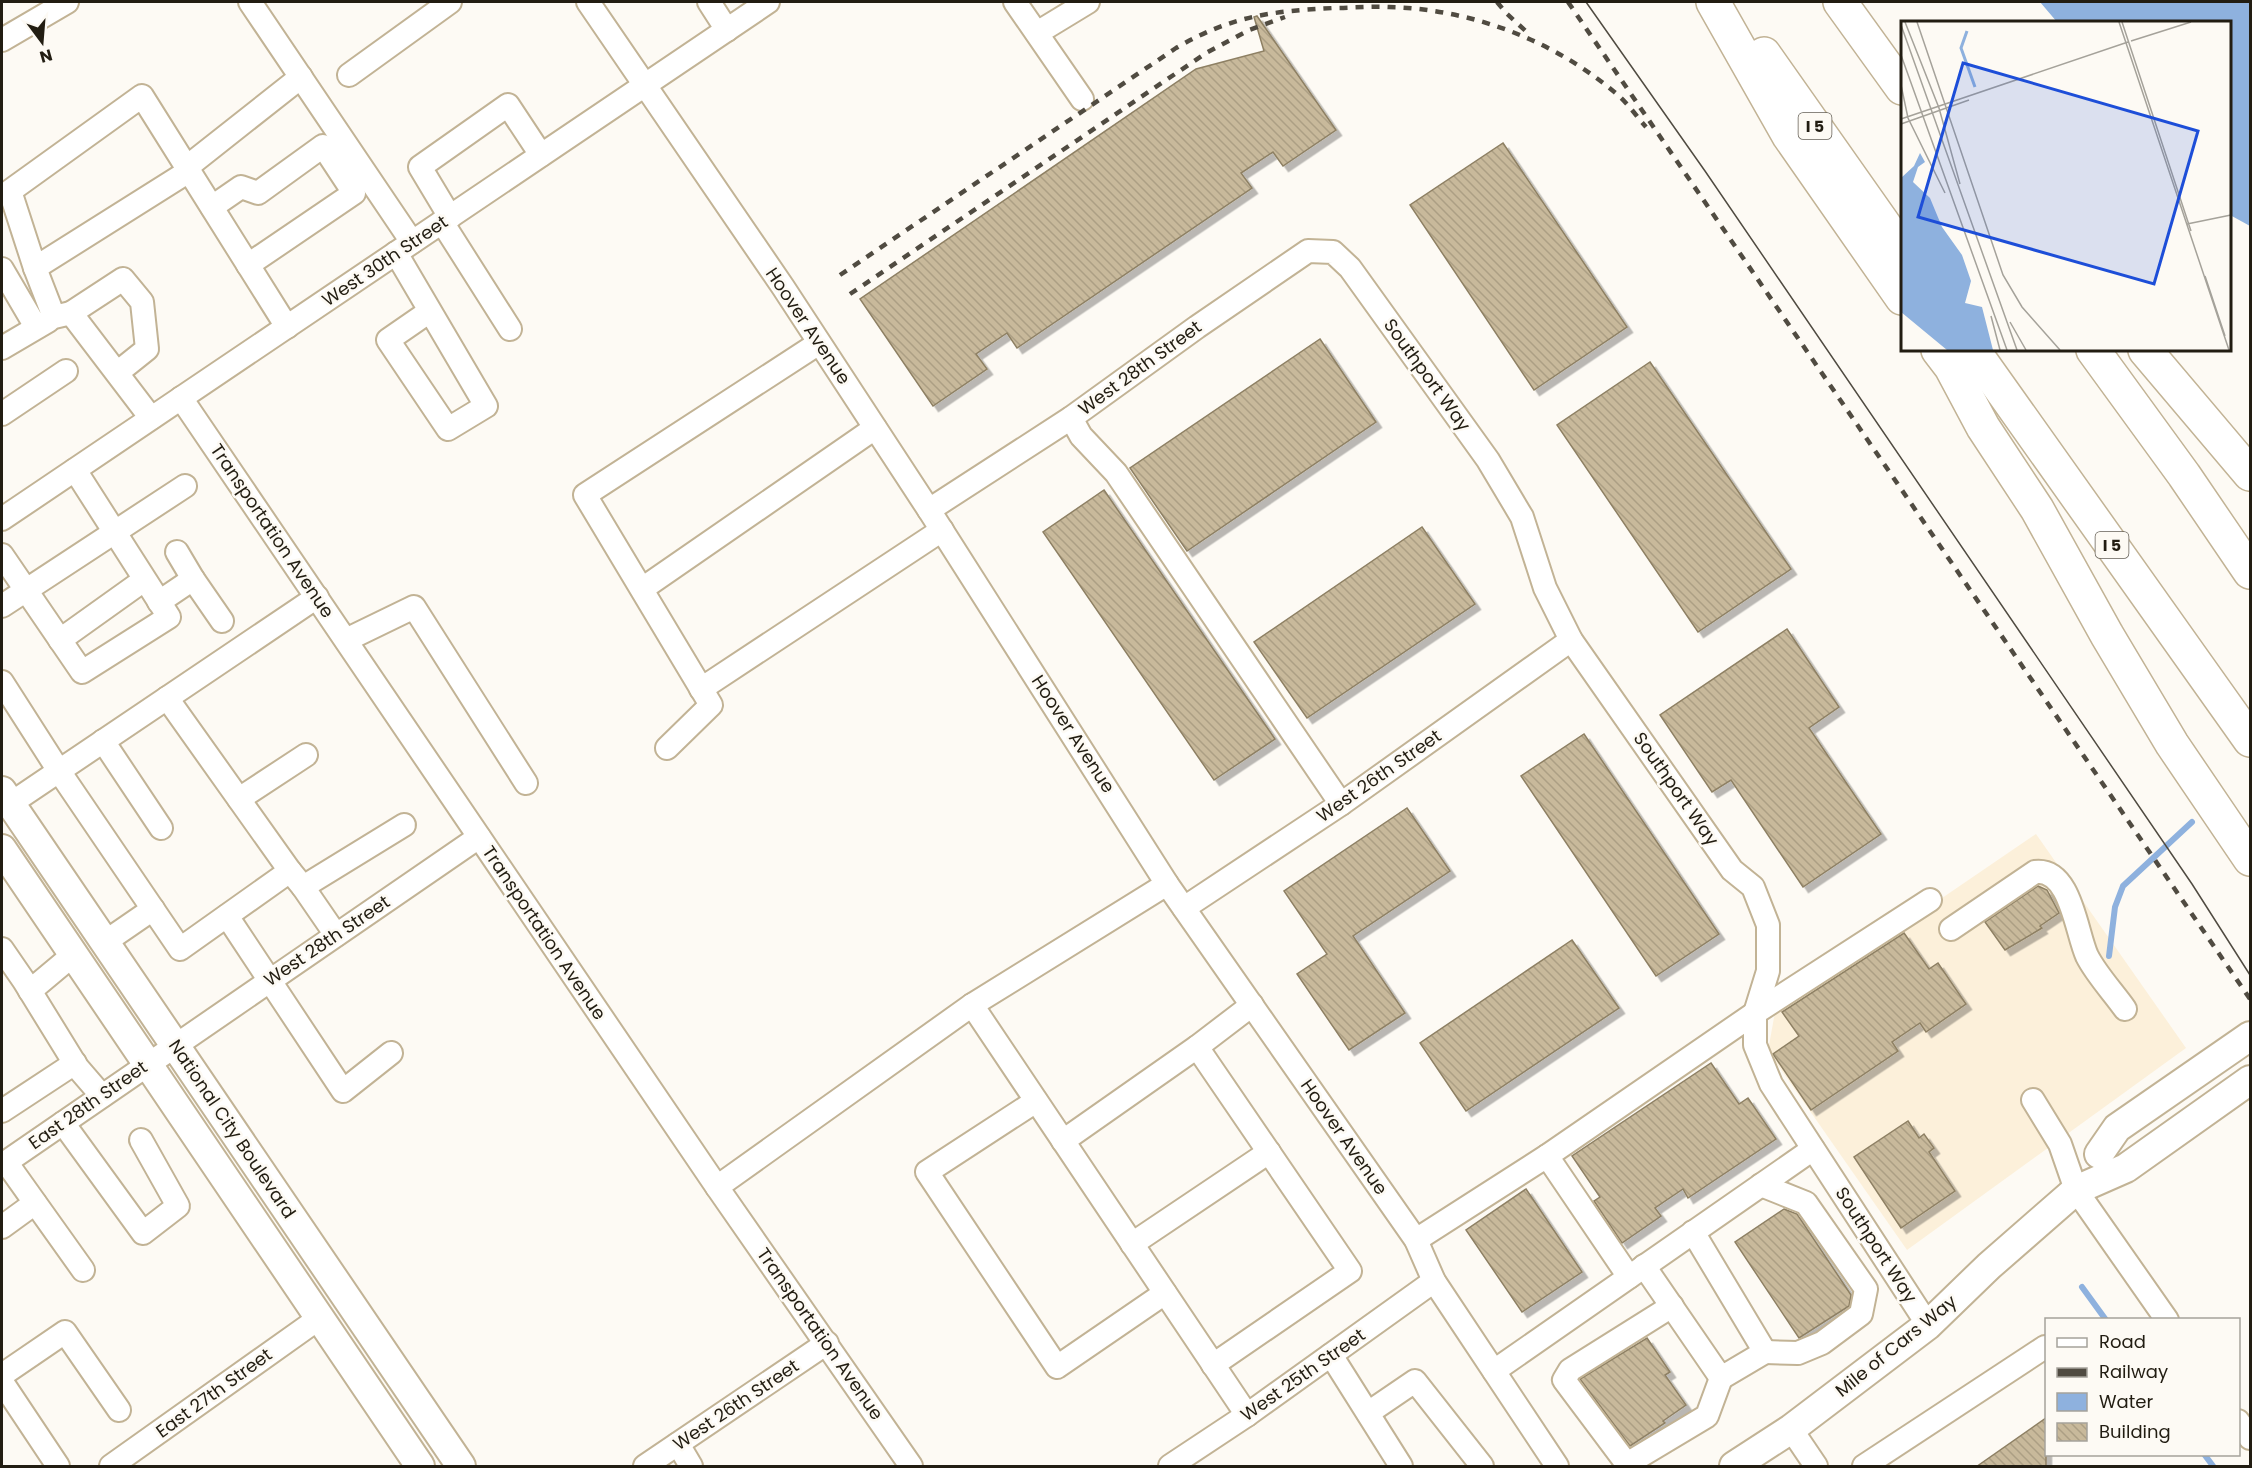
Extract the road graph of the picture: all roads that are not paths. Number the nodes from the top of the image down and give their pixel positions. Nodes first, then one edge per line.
1 (67, 2) edge
2 (250, 2) edge
3 (450, 2) edge
4 (588, 2) edge
5 (709, 2) edge
6 (768, 2) edge
7 (1015, 2) edge
8 (1088, 2) edge
9 (1713, 2) edge
10 (1727, 2) edge
11 (1847, 11) edge
12 (727, 30) junction
13 (1037, 33) junction
14 (2, 40) edge
15 (1901, 74) edge
16 (349, 75) dead end
17 (301, 77) junction
18 (645, 85) junction
19 (1901, 87) edge
20 (1082, 99) dead end
21 (541, 155) junction
22 (188, 169) junction
23 (212, 207) junction
24 (446, 219) junction
25 (404, 248) junction
26 (1901, 249) edge
27 (248, 265) junction
28 (35, 268) junction
29 (1350, 268) joint
30 (2, 269) edge
31 (1901, 297) edge
32 (430, 311) junction
33 (54, 319) junction
34 (287, 327) junction
35 (510, 329) dead end
36 (819, 343) junction
37 (2, 348) edge
38 (1939, 351) edge
39 (1974, 351) edge
40 (2094, 351) edge
41 (2146, 351) edge
42 (66, 371) dead end
43 (117, 373) junction
44 (181, 398) junction
45 (2, 414) edge
46 (151, 418) junction
47 (1071, 418) junction
48 (875, 428) junction
49 (75, 470) junction
50 (2250, 474) edge
51 (185, 486) dead end
52 (929, 510) junction
53 (3, 516) edge
54 (942, 530) junction
55 (113, 532) junction
56 (177, 552) dead end
57 (2, 555) edge
58 (2250, 572) edge
59 (193, 579) junction
60 (144, 580) junction
61 (26, 589) junction
62 (642, 589) junction
63 (317, 597) junction
64 (159, 603) junction
65 (2, 606) edge
66 (222, 621) dead end
67 (60, 640) junction
68 (346, 640) junction
69 (1572, 640) junction
70 (2, 682) edge
71 (701, 689) junction
72 (167, 698) junction
73 (2250, 740) edge
74 (103, 741) junction
75 (667, 748) dead end
76 (306, 755) dead end
77 (59, 771) junction
78 (526, 783) dead end
79 (6, 798) edge
80 (239, 799) junction
81 (1341, 804) junction
82 (404, 825) dead end
83 (161, 828) dead end
84 (479, 837) junction
85 (2, 849) edge
86 (2250, 860) edge
87 (297, 879) junction
88 (1167, 884) junction
89 (1930, 900) dead end
90 (1184, 908) junction
91 (153, 909) junction
92 (227, 916) junction
93 (1951, 929) dead end
94 (336, 935) junction
95 (105, 942) junction
96 (2, 950) edge
97 (73, 955) junction
98 (268, 981) junction
99 (30, 991) junction
100 (972, 1005) junction
101 (1252, 1005) junction
102 (2125, 1009) dead end
103 (1755, 1013) junction
104 (2250, 1036) edge
105 (175, 1045) junction
106 (1197, 1047) junction
107 (391, 1053) dead end
108 (75, 1063) junction
109 (146, 1065) junction
110 (2250, 1080) edge
111 (102, 1096) junction
112 (2032, 1100) dead end
113 (1036, 1101) junction
114 (2, 1111) edge
115 (63, 1123) junction
116 (141, 1140) dead end
117 (1063, 1141) junction
118 (1813, 1149) junction
119 (1269, 1152) junction
120 (2100, 1154) joint
121 (1547, 1156) junction
122 (3, 1165) edge
123 (1761, 1185) junction
124 (717, 1187) junction
125 (2076, 1190) junction
126 (35, 1203) junction
127 (2, 1227) edge
128 (1693, 1232) junction
129 (1416, 1240) junction
130 (1132, 1244) junction
131 (83, 1270) dead end
132 (1636, 1271) junction
133 (1434, 1281) junction
134 (1165, 1293) junction
135 (1672, 1306) junction
136 (2166, 1318) edge
137 (318, 1319) junction
138 (1928, 1325) junction
139 (827, 1343) junction
140 (2045, 1347) edge
141 (1765, 1352) junction
142 (1331, 1355) junction
143 (1214, 1365) junction
144 (1494, 1371) junction
145 (2, 1375) edge
146 (1722, 1378) junction
147 (2, 1382) edge
148 (119, 1410) dead end
149 (1368, 1413) junction
150 (1247, 1415) junction
151 (2240, 1424) edge
152 (1791, 1429) junction
153 (2250, 1438) edge
154 (678, 1444) junction
155 (58, 1467) edge
156 (111, 1467) edge
157 (420, 1467) edge
158 (461, 1467) edge
159 (645, 1467) edge
160 (691, 1467) edge
161 (911, 1467) edge
162 (1170, 1467) edge
163 (1401, 1467) edge
164 (1482, 1467) edge
165 (1557, 1467) edge
166 (1734, 1467) edge
167 (1816, 1467) edge
168 (1864, 1467) edge

1 - 14 street
2 - 17 street
3 - 16 street
4 - 18 street, Hoover Avenue
5 - 12 street
6 - 12 street, West 30th Street
7 - 13 street
8 - 13 street
9 - 31 highway
10 - 26 highway, I 5
11 - 15 highway
11 - 19 highway
12 - 18 street, West 30th Street
13 - 20 street
17 - 22 street
17 - 25 street
18 - 21 street, West 30th Street
18 - 36 street, Hoover Avenue
21 - 24 street, West 30th Street
21 - 24 street
22 - 23 street
22 - 28 street
22 - 28 street
23 - 27 street
23 - 27 street
24 - 25 street, West 30th Street
24 - 35 street
25 - 32 street
25 - 34 street, West 30th Street
27 - 34 street
28 - 33 street
29 - 47 street, West 28th Street
29 - 69 street, Southport Way
30 - 33 street
32 - 32 street
33 - 37 street
33 - 43 street
33 - 43 street
34 - 44 street, West 30th Street
36 - 48 street, Hoover Avenue
36 - 62 street
38 - 86 highway
39 - 73 highway, I 5
40 - 58 highway
41 - 50 highway
42 - 45 street
43 - 46 street
44 - 46 street, West 30th Street
44 - 63 street, Transportation Avenue
46 - 49 street, West 30th Street
47 - 52 street, West 28th Street
47 - 81 street
48 - 52 street, Hoover Avenue
48 - 62 street
49 - 53 street, West 30th Street
49 - 55 street
51 - 55 street
52 - 54 street, Hoover Avenue
54 - 71 street
54 - 88 street, Hoover Avenue
55 - 60 street
55 - 61 street
56 - 59 street
57 - 61 street
59 - 64 street
59 - 66 street
60 - 64 street
60 - 67 street
61 - 65 street
61 - 67 street
62 - 71 street
63 - 68 street, Transportation Avenue
63 - 72 street
64 - 67 street
68 - 78 street
68 - 84 street, Transportation Avenue
69 - 81 street, West 26th Street
69 - 103 street, Southport Way
70 - 77 street
71 - 75 street
72 - 74 street
72 - 80 street
74 - 77 street
74 - 83 street
76 - 80 street
77 - 79 street
77 - 91 street
79 - 95 main road, National City Boulevard
80 - 87 street
81 - 90 street, West 26th Street
82 - 87 street
84 - 94 street, West 28th Street
84 - 124 street, Transportation Avenue
85 - 97 main road, National City Boulevard
87 - 92 street
87 - 94 street
88 - 90 street, Hoover Avenue
88 - 100 street
89 - 103 street
90 - 101 street, Hoover Avenue
91 - 92 street
91 - 95 street
92 - 98 street
93 - 102 street
94 - 98 street, West 28th Street
95 - 105 main road, National City Boulevard
96 - 99 street
97 - 99 street
97 - 109 main road, National City Boulevard
98 - 105 street, West 28th Street
98 - 107 street
99 - 108 street
100 - 113 street
100 - 124 street
101 - 106 street
101 - 129 street, Hoover Avenue
103 - 118 street, Southport Way
103 - 121 street
104 - 120 main road, Mile of Cars Way
105 - 109 street, East 28th Street
105 - 158 main road, National City Boulevard
106 - 117 street
106 - 119 street
108 - 111 street
108 - 114 street
109 - 111 street, East 28th Street
109 - 137 main road, National City Boulevard
110 - 125 main road, Mile of Cars Way
111 - 115 street, East 28th Street
112 - 125 street
113 - 117 street
113 - 134 street
115 - 116 street
115 - 122 street, East 28th Street
117 - 130 street
118 - 123 street
118 - 138 street, Southport Way
119 - 130 street
119 - 143 street
120 - 125 street, Mile of Cars Way
121 - 129 street
121 - 132 street
122 - 126 street
123 - 128 street
123 - 141 street
124 - 139 street, Transportation Avenue
125 - 136 street
125 - 138 main road, Mile of Cars Way
126 - 127 street
126 - 131 street
128 - 132 street
128 - 141 street
129 - 133 street, Hoover Avenue
130 - 134 street
132 - 135 street
132 - 144 street
133 - 142 street, West 25th Street
133 - 144 street, Hoover Avenue
134 - 143 street
135 - 146 street
135 - 146 street
137 - 156 street, East 27th Street
137 - 157 main road, National City Boulevard
138 - 152 main road, Mile of Cars Way
139 - 154 street, West 26th Street
139 - 161 street, Transportation Avenue
140 - 168 street
141 - 146 street
142 - 149 street
142 - 150 street, West 25th Street
143 - 150 street
144 - 165 street, Hoover Avenue
145 - 148 street
147 - 155 street
149 - 163 street
149 - 164 street
150 - 162 street, West 25th Street
151 - 153 street
152 - 166 main road, Mile of Cars Way
152 - 167 street
154 - 159 street, West 26th Street
154 - 160 street

